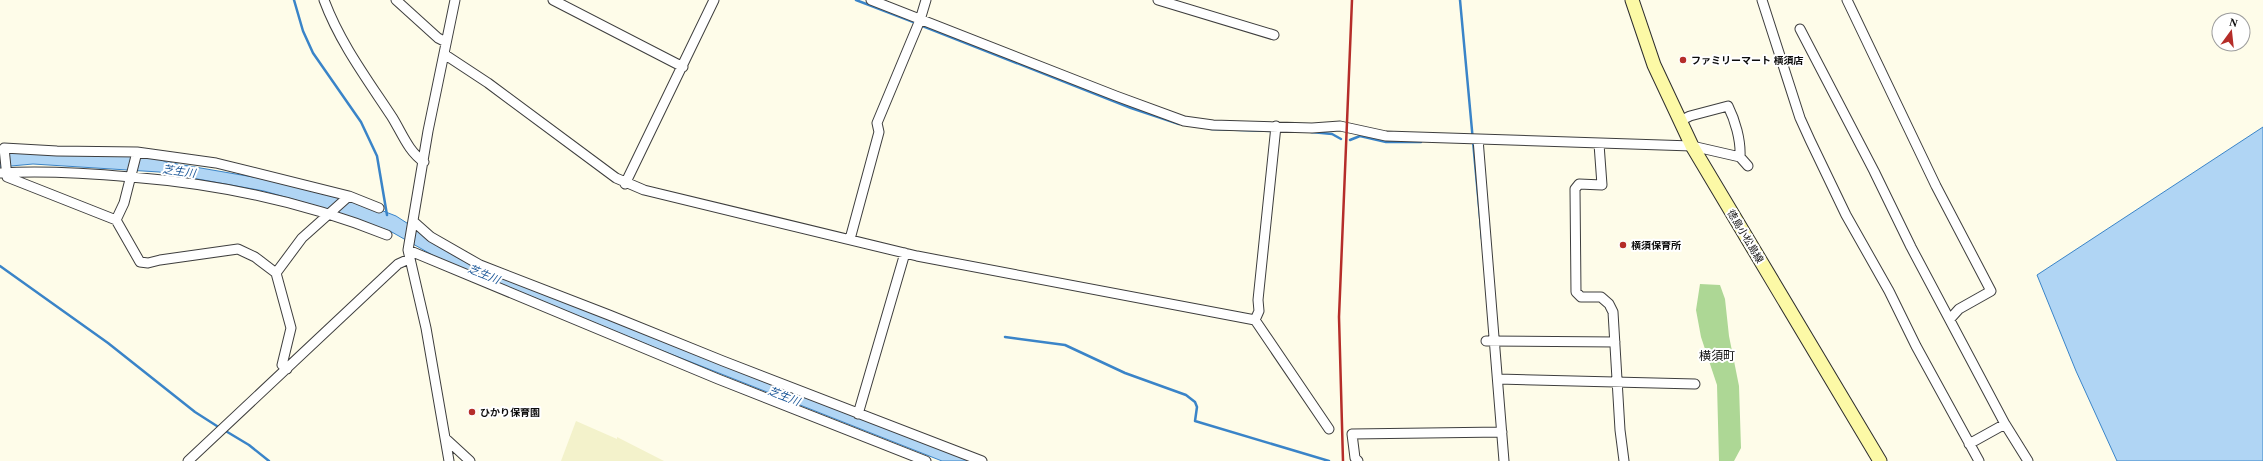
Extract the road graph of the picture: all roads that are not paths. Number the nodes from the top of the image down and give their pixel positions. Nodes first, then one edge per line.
1 (324, 0) edge
2 (396, 0) edge
3 (455, 0) edge
4 (553, 0) edge
5 (714, 0) edge
6 (871, 0) edge
7 (926, 0) edge
8 (1158, 0) edge
9 (1632, 0) edge
10 (1762, 0) edge
11 (1847, 0) edge
12 (918, 23) junction
13 (1800, 29) dead end
14 (1274, 35) dead end
15 (446, 42) junction
16 (444, 54) junction
17 (682, 67) junction
18 (1680, 121) junction
19 (1275, 130) junction
20 (1474, 139) junction
21 (1599, 144) junction
22 (1692, 146) junction
23 (3, 149) edge
24 (136, 154) junction
25 (1740, 157) junction
26 (424, 162) junction
27 (1748, 166) dead end
28 (3, 171) edge
29 (129, 175) junction
30 (626, 184) junction
31 (348, 197) junction
32 (379, 208) dead end
33 (330, 214) junction
34 (116, 220) junction
35 (413, 223) junction
36 (387, 236) dead end
37 (850, 239) junction
38 (905, 253) junction
39 (406, 256) junction
40 (276, 273) junction
41 (1950, 319) junction
42 (1255, 320) junction
43 (1491, 341) junction
44 (1615, 342) junction
45 (286, 369) junction
46 (1617, 382) junction
47 (1496, 384) junction
48 (1695, 384) dead end
49 (858, 414) junction
50 (2005, 424) junction
51 (1329, 429) dead end
52 (1499, 433) junction
53 (445, 438) junction
54 (1969, 444) junction
55 (188, 461) edge
56 (449, 461) edge
57 (470, 461) edge
58 (926, 461) edge
59 (982, 461) edge
60 (1358, 461) edge
61 (1504, 461) edge
62 (1624, 461) edge
63 (1880, 461) edge
64 (1979, 461) edge
65 (2028, 461) edge

1 - 26 street
2 - 15 street
3 - 15 street
4 - 17 street
5 - 17 street
6 - 12 street
7 - 12 street
8 - 14 street
9 - 18 main road, 徳島小松島線
10 - 54 street
11 - 41 street
12 - 19 street
12 - 37 street
13 - 41 street
15 - 16 street
16 - 26 street
16 - 30 street
17 - 30 street
18 - 22 main road, 徳島小松島線
18 - 25 street
19 - 20 street
19 - 42 street
20 - 21 street
20 - 43 street
21 - 22 street
21 - 44 street
22 - 25 street
22 - 63 main road, 徳島小松島線
23 - 24 street
23 - 28 street
24 - 29 street
24 - 31 street
25 - 27 street
26 - 35 street
28 - 29 street
28 - 34 street
29 - 33 street
29 - 34 street
30 - 37 street
31 - 32 street
31 - 33 street
33 - 36 street
33 - 40 street
34 - 40 street
35 - 39 street
35 - 49 street
37 - 38 street
38 - 42 street
38 - 49 street
39 - 45 street
39 - 53 street
39 - 58 street
40 - 45 street
41 - 50 street
42 - 51 street
43 - 44 street
43 - 47 street
44 - 46 street
45 - 55 street
46 - 47 street
46 - 48 street
46 - 62 street
47 - 52 street
49 - 59 street
50 - 54 street
50 - 65 street
52 - 60 street
52 - 61 street
53 - 56 street
53 - 57 street
54 - 64 street

